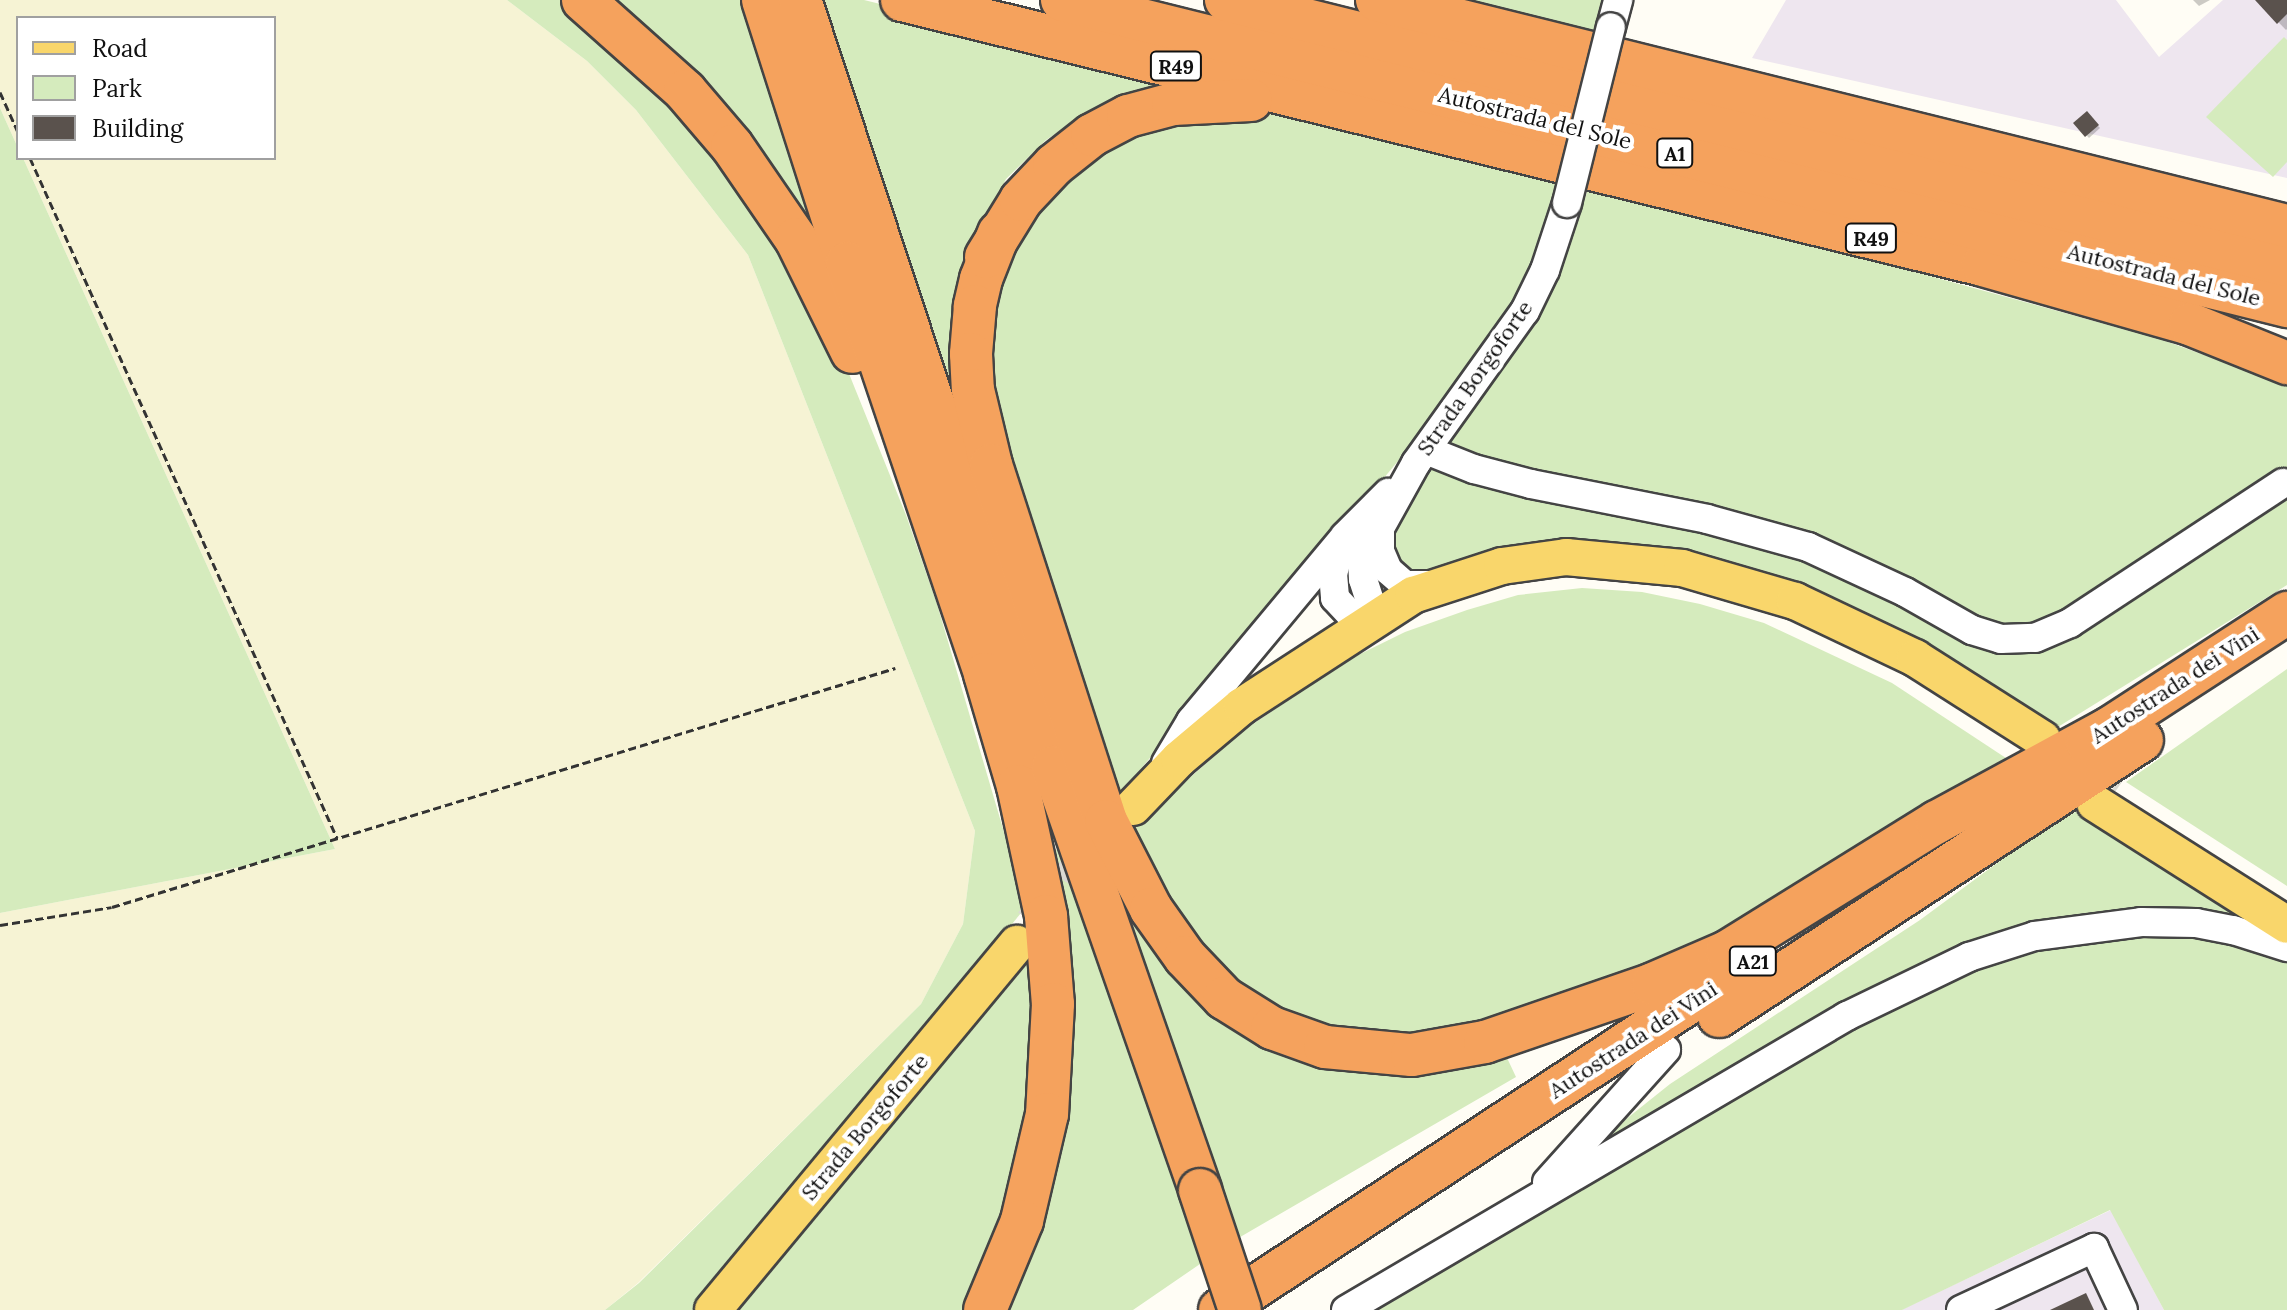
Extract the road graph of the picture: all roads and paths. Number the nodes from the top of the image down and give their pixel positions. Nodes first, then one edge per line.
1 (583, 0) edge
2 (902, 0) edge
3 (1062, 0) edge
4 (1226, 0) edge
5 (1377, 0) edge
6 (787, 14) edge
7 (1614, 14) edge
8 (0, 92) edge
9 (16, 128) edge
10 (1450, 132) junction
11 (31, 160) edge
12 (2049, 167) junction
13 (2287, 211) edge
14 (2287, 226) edge
15 (999, 233) junction
16 (2287, 265) edge
17 (2287, 306) edge
18 (2287, 363) edge
19 (1415, 467) junction
20 (2283, 483) dead end
21 (1345, 536) junction
22 (1440, 585) junction
23 (2287, 613) edge
24 (1364, 629) junction
25 (2287, 646) edge
26 (895, 668) dead end
27 (2110, 728) junction
28 (1035, 777) junction
29 (1144, 796) joint
30 (337, 838) junction
31 (2287, 901) edge
32 (0, 925) edge
33 (2287, 925) edge
34 (1017, 944) tunnel mouth
35 (2287, 947) edge
36 (1666, 1050) junction
37 (1528, 1203) junction
38 (713, 1310) edge
39 (985, 1310) edge
40 (1220, 1310) edge
41 (1240, 1310) edge
42 (1269, 1310) edge
43 (1346, 1310) edge
44 (1961, 1310) edge
45 (2123, 1310) edge

1 - 28 highway
2 - 10 highway, R49
3 - 17 highway, Autostrada del Sole / A1
4 - 16 highway, Autostrada del Sole / A1
5 - 12 highway
6 - 28 highway
7 - 19 street, Strada Borgoforte, bridge
8 - 9 path
10 - 15 highway
10 - 18 highway, R49
11 - 30 path
12 - 13 highway
12 - 14 highway
15 - 27 highway
15 - 28 highway
19 - 20 street
19 - 21 street
19 - 22 street
19 - 24 street
21 - 24 street
21 - 29 street
22 - 24 main road
22 - 24 main road
23 - 27 highway, Autostrada dei Vini / A21
24 - 29 main road
25 - 36 highway, Autostrada dei Vini / A21
26 - 30 path
27 - 40 highway, Autostrada dei Vini / A21
28 - 39 highway
28 - 41 highway, bridge
30 - 32 path
31 - 33 main road
34 - 38 main road, Strada Borgoforte
35 - 37 street
36 - 37 street
36 - 42 highway, Autostrada dei Vini / A21
37 - 43 street
44 - 45 street

